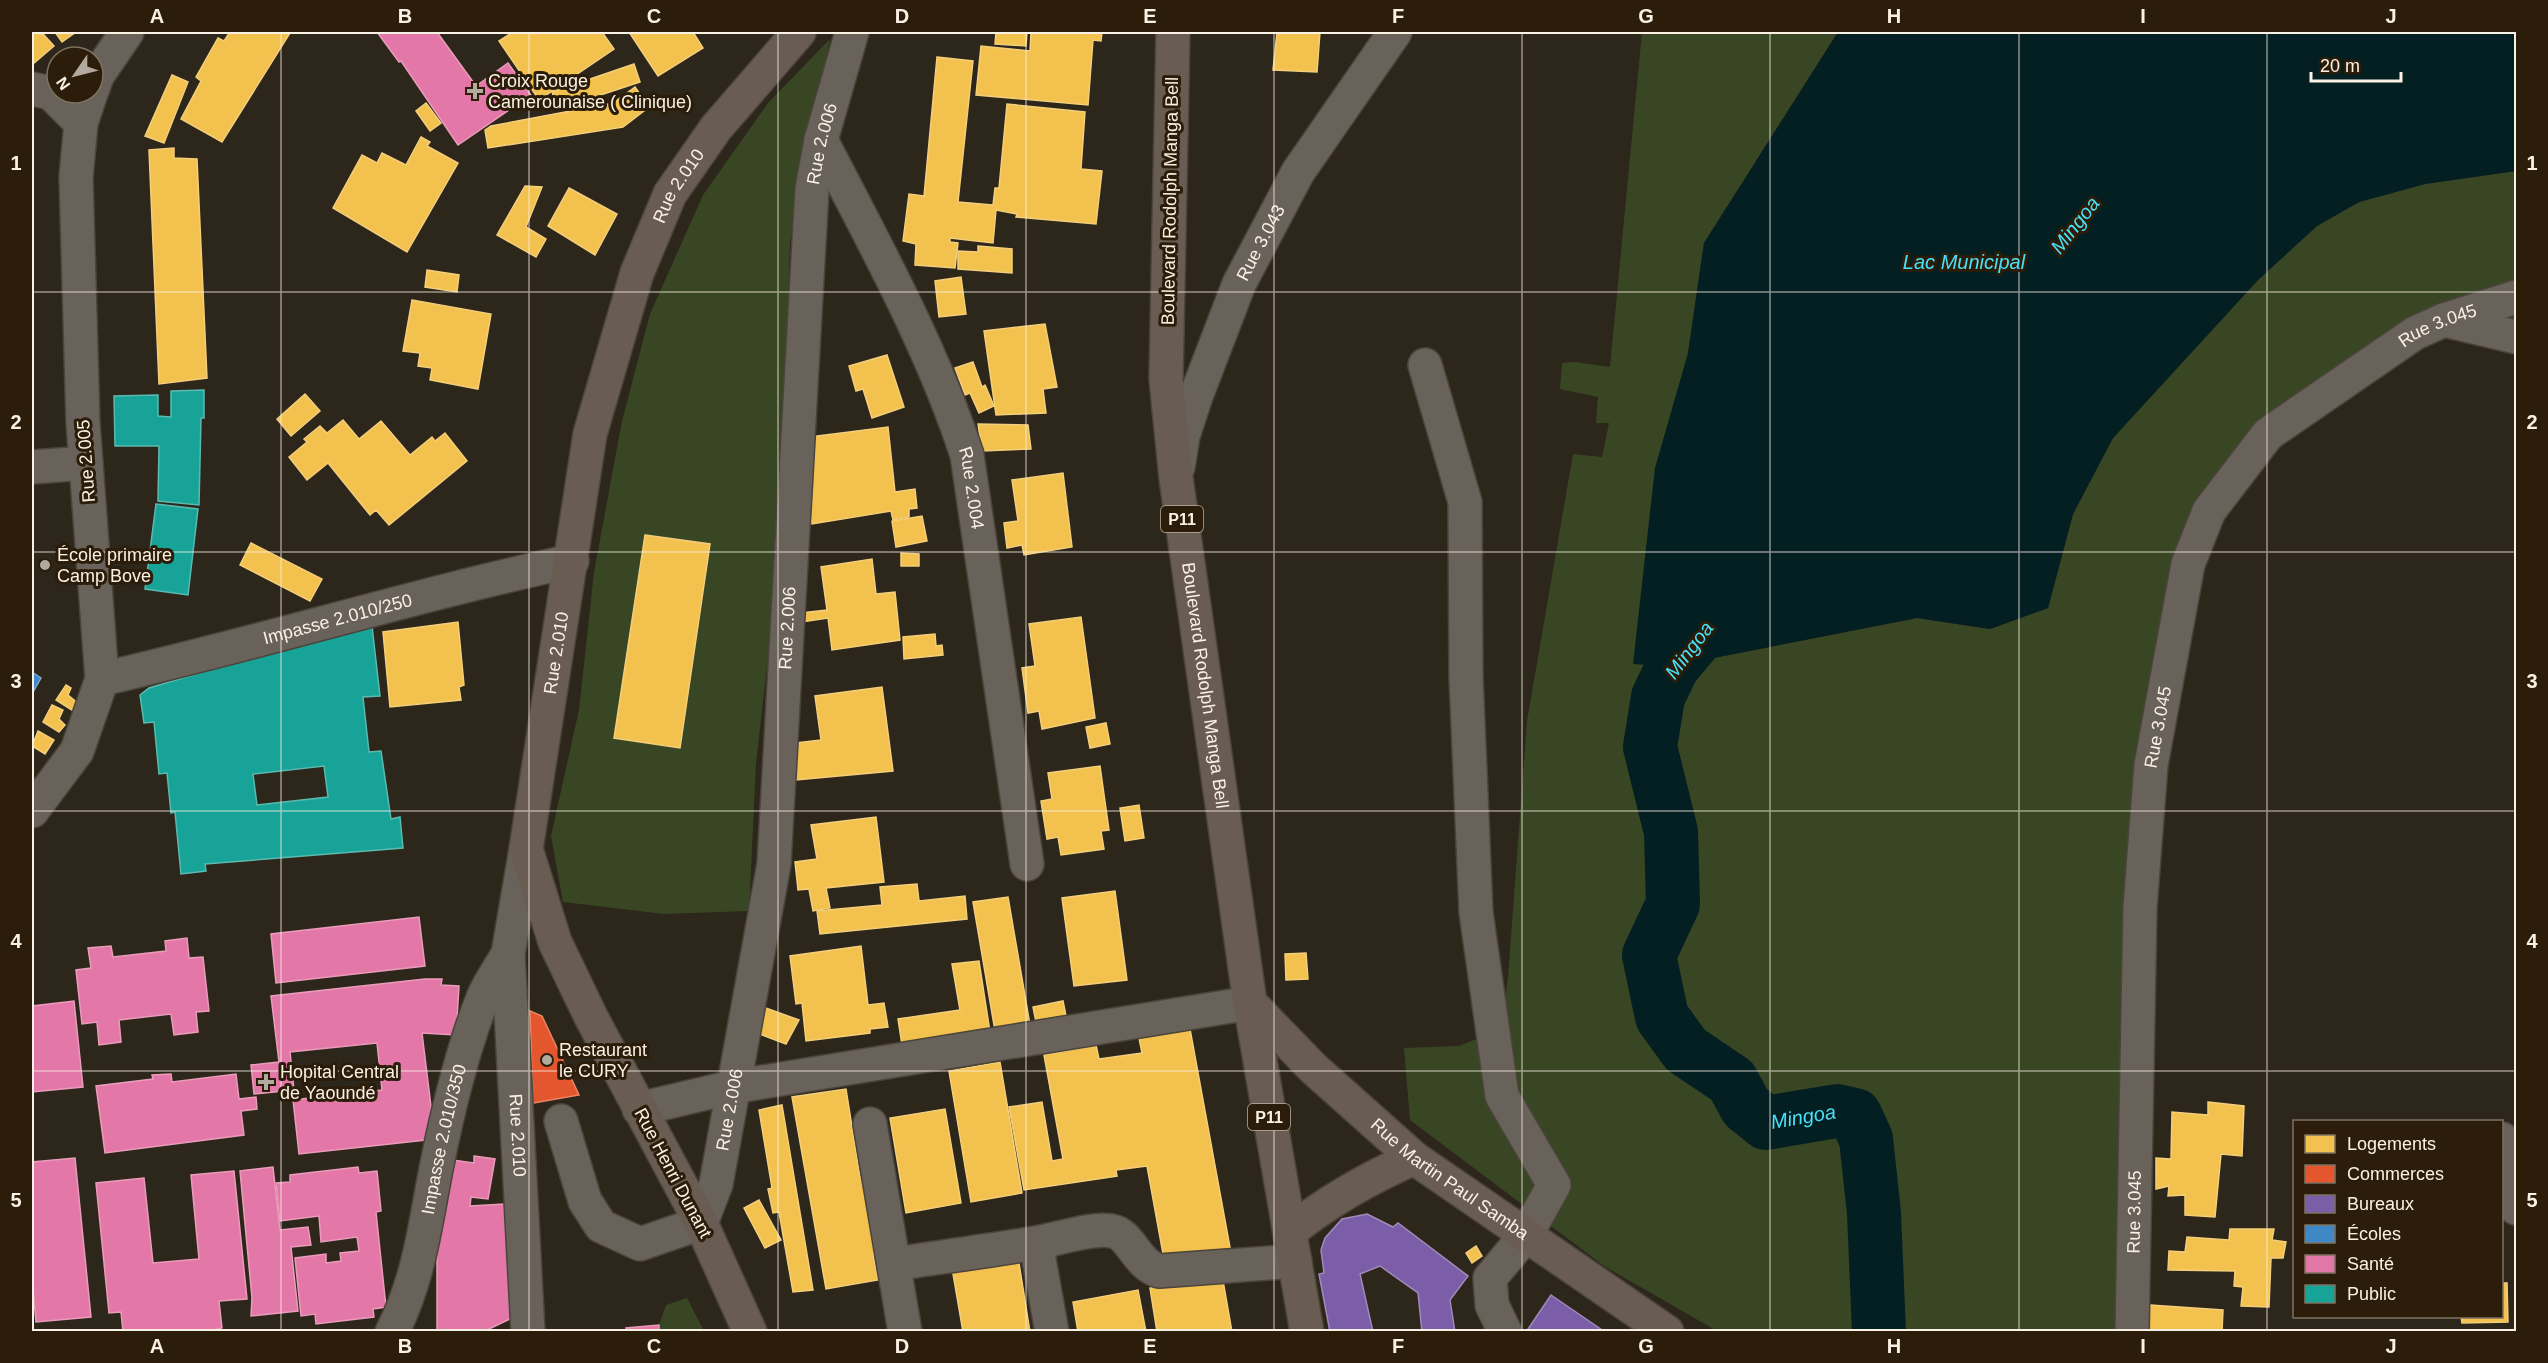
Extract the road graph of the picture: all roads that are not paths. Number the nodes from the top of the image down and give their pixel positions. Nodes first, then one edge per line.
1 (127, 32) edge
2 (799, 32) edge
3 (852, 32) edge
4 (1173, 32) edge
5 (1395, 32) edge
6 (105, 64) edge
7 (32, 89) edge
8 (86, 108) edge
9 (821, 140) junction
10 (2517, 297) edge
11 (2444, 320) junction
12 (2517, 337) edge
13 (1425, 365) dead end
14 (86, 463) junction
15 (32, 466) edge
16 (1176, 478) junction
17 (572, 561) junction
18 (102, 679) junction
19 (32, 811) edge
20 (526, 849) junction
21 (1027, 864) dead end
22 (508, 954) junction
23 (1250, 1003) junction
24 (732, 1087) junction
25 (639, 1109) junction
26 (561, 1121) dead end
27 (870, 1124) dead end
28 (2503, 1143) edge
29 (1414, 1158) junction
30 (2515, 1189) edge
31 (701, 1223) junction
32 (1526, 1235) junction
33 (1036, 1243) junction
34 (1293, 1246) junction
35 (894, 1264) junction
36 (392, 1332) edge
37 (528, 1332) edge
38 (750, 1332) edge
39 (905, 1332) edge
40 (1052, 1332) edge
41 (1307, 1332) edge
42 (1505, 1332) edge
43 (1667, 1332) edge
44 (2132, 1332) edge

1 - 6 street
2 - 17 main road, Rue 2.010
3 - 9 street, Rue 2.006
4 - 16 main road, Boulevard Rodolph Manga Bell / P11
5 - 16 street, Rue 3.043
7 - 8 street
8 - 14 street, Rue 2.005
9 - 21 street, Rue 2.004
9 - 24 street, Rue 2.006
10 - 11 street, Rue 3.045
11 - 12 street
11 - 44 street, Rue 3.045
13 - 32 street
14 - 15 street
14 - 18 street, Rue 2.005
16 - 23 main road, Boulevard Rodolph Manga Bell / P11
17 - 18 street, Impasse 2.010/250
17 - 20 main road, Rue 2.010
18 - 19 street, Rue 2.005
20 - 22 street, Rue 2.010
20 - 25 main road, Rue Henri Dunant
22 - 36 street, Impasse 2.010/350
22 - 37 street, Rue 2.010
23 - 24 street
23 - 29 main road, Rue Martin Paul Samba
23 - 34 main road, Boulevard Rodolph Manga Bell / P11
24 - 25 street
24 - 31 street, Rue 2.006
25 - 31 main road, Rue Henri Dunant
26 - 31 street
27 - 35 street
28 - 30 street
29 - 32 main road, Rue Martin Paul Samba
29 - 34 main road
31 - 38 main road, Rue Henri Dunant
32 - 42 street
32 - 43 main road, Rue Martin Paul Samba
33 - 34 street
33 - 35 street
33 - 40 street
34 - 41 main road, Boulevard Rodolph Manga Bell / P11
35 - 39 street

